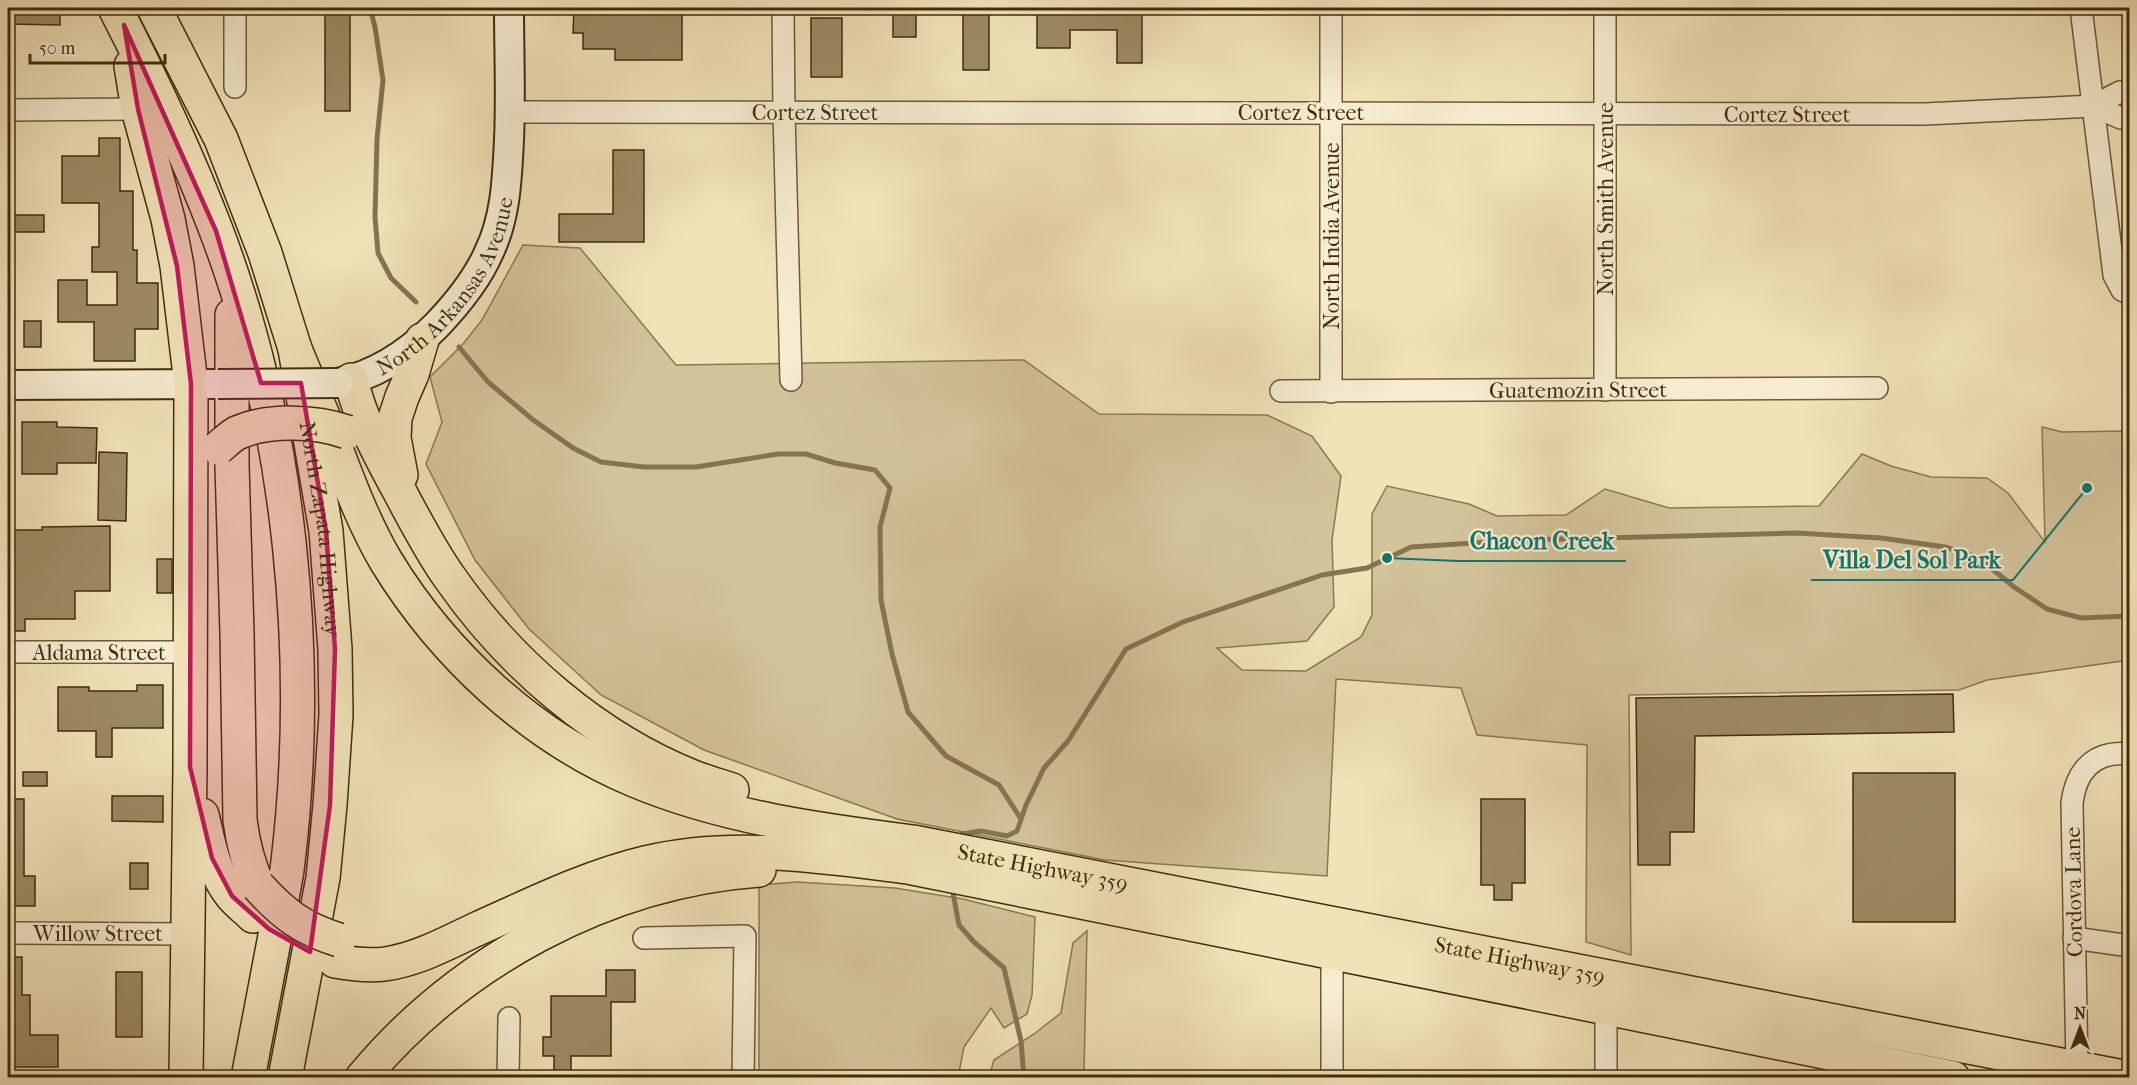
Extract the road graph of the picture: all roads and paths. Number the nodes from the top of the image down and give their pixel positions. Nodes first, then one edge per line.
1 (154, 8) edge
2 (235, 8) edge
3 (509, 8) edge
4 (783, 8) edge
5 (1331, 8) edge
6 (1605, 8) edge
7 (2081, 8) edge
8 (120, 16) edge
9 (235, 87) dead end
10 (2130, 92) edge
11 (2093, 106) junction
12 (138, 109) junction
13 (8, 110) edge
14 (510, 112) junction
15 (784, 112) junction
16 (1331, 112) junction
17 (1605, 112) junction
18 (2130, 118) edge
19 (232, 276) junction
20 (2130, 294) edge
21 (422, 340) junction
22 (295, 349) junction
23 (791, 380) dead end
24 (345, 381) junction
25 (204, 384) junction
26 (8, 385) edge
27 (1876, 388) dead end
28 (1605, 390) junction
29 (1281, 391) dead end
30 (1330, 392) junction
31 (405, 501) junction
32 (190, 526) junction
33 (8, 652) edge
34 (190, 652) junction
35 (2130, 754) edge
36 (190, 767) junction
37 (910, 855) junction
38 (1104, 893) junction
39 (256, 901) junction
40 (8, 933) edge
41 (188, 934) junction
42 (644, 938) dead end
43 (2074, 938) junction
44 (2130, 946) edge
45 (1332, 952) junction
46 (1606, 1008) junction
47 (509, 1018) dead end
48 (1714, 1030) junction
49 (1884, 1071) edge
50 (2076, 1072) edge
51 (186, 1077) edge
52 (248, 1077) edge
53 (285, 1077) edge
54 (362, 1077) edge
55 (508, 1077) edge
56 (743, 1077) edge
57 (1332, 1077) edge
58 (1606, 1077) edge
59 (1953, 1077) edge
60 (2035, 1077) edge
61 (2127, 1077) edge

1 - 22 main road, North Zapata Highway
2 - 9 street
3 - 14 main road, North Arkansas Avenue
4 - 15 street
5 - 16 street, North India Avenue
6 - 17 street, North Smith Avenue
7 - 11 street
8 - 12 main road
8 - 19 main road, North Zapata Highway
10 - 11 street, Cortez Street
11 - 17 street, Cortez Street
11 - 18 street, Cortez Street
11 - 20 street
12 - 13 street
12 - 25 main road
14 - 15 street, Cortez Street
14 - 21 main road, North Arkansas Avenue
15 - 16 street, Cortez Street
15 - 23 street
16 - 17 street, Cortez Street
16 - 30 street, North India Avenue
17 - 28 street, North Smith Avenue
19 - 39 main road
19 - 52 main road, North Zapata Highway
21 - 24 main road, North Arkansas Avenue
21 - 31 main road
22 - 37 main road
22 - 53 main road, North Zapata Highway
24 - 25 main road, North Arkansas Avenue, bridge
24 - 31 main road
25 - 26 main road
25 - 32 main road
27 - 28 street, Guatemozin Street
28 - 30 street, Guatemozin Street
29 - 30 street, Guatemozin Street
31 - 32 main road, bridge
31 - 37 main road
32 - 34 main road
33 - 34 street, Aldama Street
34 - 36 main road
35 - 43 street, Cordova Lane
36 - 39 main road
36 - 41 main road
37 - 38 main road, State Highway 359
37 - 39 main road, bridge
37 - 54 main road
38 - 45 main road, State Highway 359
38 - 50 main road, State Highway 359
40 - 41 street, Willow Street
41 - 51 main road
42 - 56 street
43 - 44 street
43 - 50 street, Cordova Lane
45 - 46 main road, State Highway 359
45 - 57 street
46 - 48 main road, State Highway 359
46 - 58 street
47 - 55 street
48 - 49 main road, State Highway 359
48 - 60 main road
49 - 59 main road, State Highway 359
50 - 61 main road, State Highway 359

